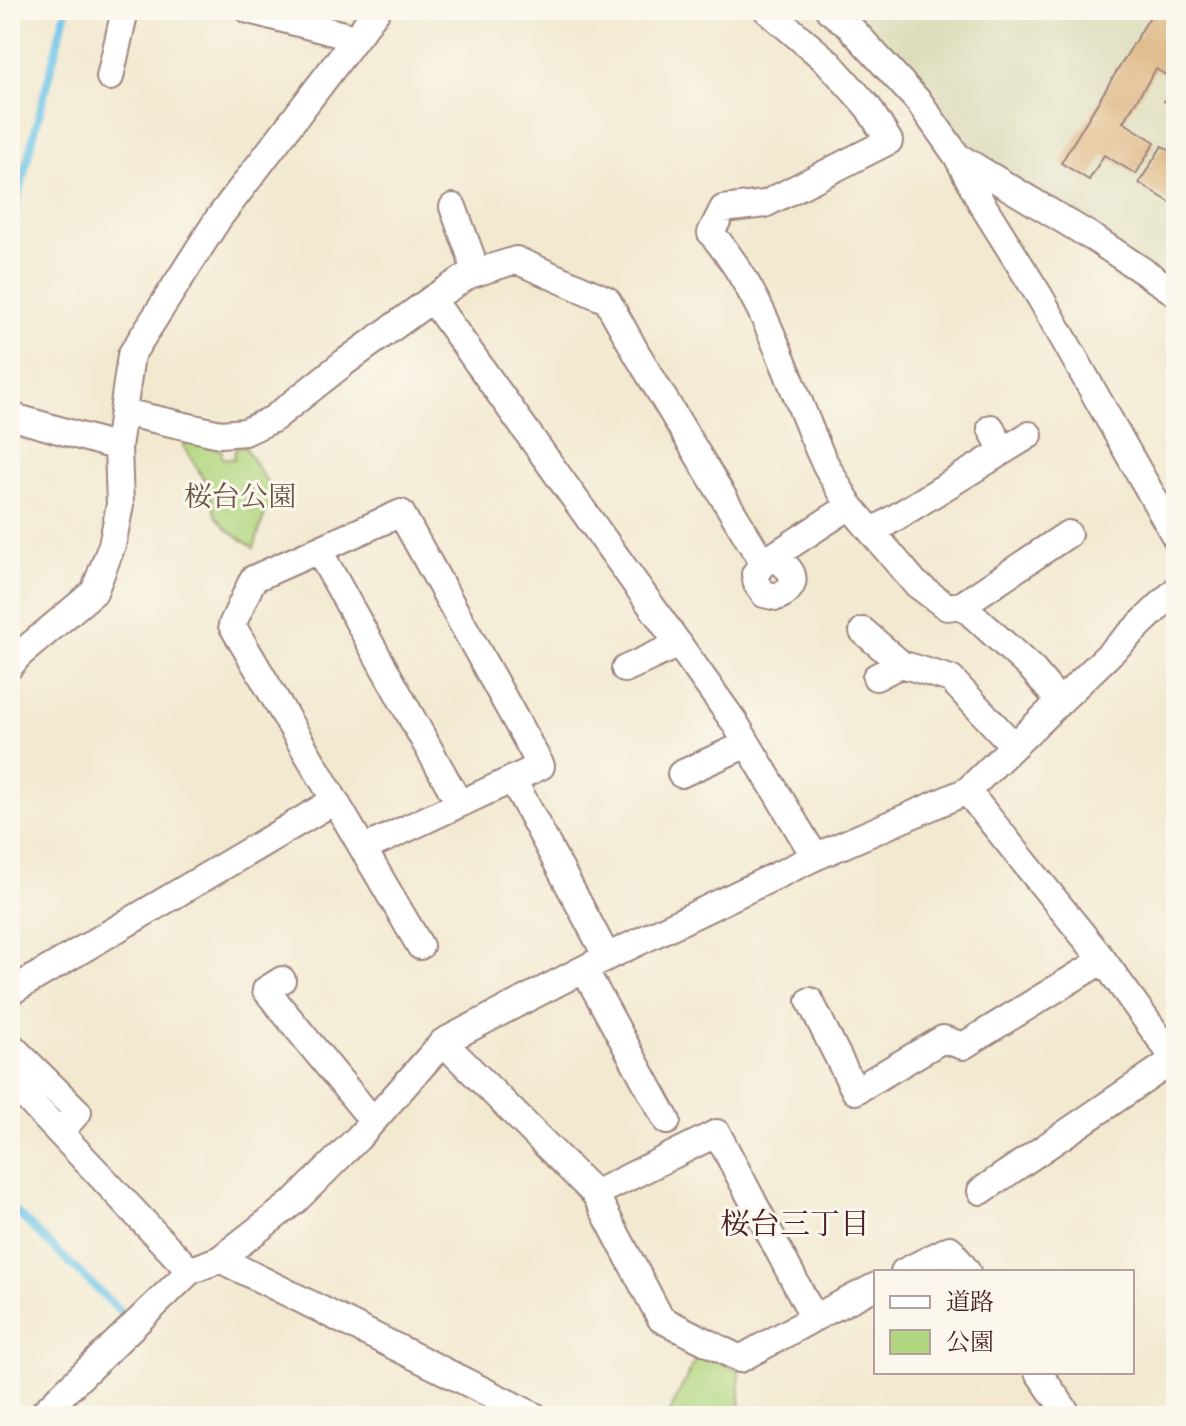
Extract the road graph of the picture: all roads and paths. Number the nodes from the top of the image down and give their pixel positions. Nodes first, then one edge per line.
1 (125, 10) edge
2 (249, 10) edge
3 (377, 10) edge
4 (767, 10) edge
5 (829, 10) edge
6 (292, 16) edge
7 (355, 38) junction
8 (110, 77) dead end
9 (957, 156) junction
10 (453, 207) dead end
11 (473, 273) junction
12 (1176, 293) edge
13 (432, 299) junction
14 (123, 412) junction
15 (10, 416) edge
16 (991, 428) dead end
17 (1029, 435) dead end
18 (118, 447) junction
19 (1003, 451) junction
20 (850, 506) junction
21 (872, 532) junction
22 (1068, 534) dead end
23 (1176, 538) edge
24 (319, 551) junction
25 (1176, 590) edge
26 (962, 605) junction
27 (863, 631) dead end
28 (679, 644) junction
29 (901, 664) junction
30 (10, 666) edge
31 (625, 669) dead end
32 (876, 677) dead end
33 (1059, 701) junction
34 (747, 744) junction
35 (1013, 745) junction
36 (681, 774) dead end
37 (513, 780) junction
38 (967, 791) junction
39 (334, 801) junction
40 (459, 803) junction
41 (363, 849) junction
42 (815, 857) junction
43 (420, 946) dead end
44 (607, 957) junction
45 (1103, 960) junction
46 (584, 969) junction
47 (266, 989) dead end
48 (10, 992) edge
49 (810, 1001) dead end
50 (443, 1042) junction
51 (10, 1045) edge
52 (1172, 1048) edge
53 (10, 1080) edge
54 (373, 1121) junction
55 (667, 1121) dead end
56 (60, 1132) junction
57 (981, 1191) dead end
58 (595, 1194) junction
59 (220, 1259) junction
60 (908, 1270) edge
61 (966, 1270) edge
62 (190, 1271) junction
63 (874, 1287) edge
64 (814, 1318) junction
65 (1039, 1374) edge
66 (40, 1416) edge
67 (534, 1416) edge
68 (1069, 1416) edge

1 - 8 street
2 - 6 street
3 - 7 street
4 - 20 street
5 - 9 street
6 - 7 street
7 - 14 street
9 - 12 street
9 - 23 street
10 - 11 street
11 - 13 street
11 - 20 street
13 - 14 street
13 - 28 street
14 - 18 street
15 - 18 street
16 - 19 street
17 - 19 street
18 - 30 street
19 - 21 street
20 - 21 street
21 - 26 street
22 - 26 street
24 - 37 street
24 - 39 street
24 - 40 street
25 - 33 street
26 - 33 street
27 - 29 street
28 - 31 street
28 - 34 street
29 - 32 street
29 - 35 street
33 - 35 street
34 - 36 street
34 - 42 street
35 - 38 street
37 - 40 street
37 - 44 street
38 - 42 street
38 - 45 street
39 - 41 street
39 - 48 street
40 - 41 street
41 - 43 street
42 - 44 street
44 - 46 street
45 - 49 street
45 - 52 street
46 - 50 street
46 - 55 street
47 - 54 street
50 - 54 street
50 - 58 street
51 - 56 street
52 - 57 street
53 - 56 street
54 - 59 street
56 - 62 street
58 - 64 street
58 - 64 street
59 - 62 street
59 - 67 street
60 - 61 street
62 - 66 street
63 - 64 street
65 - 68 street

